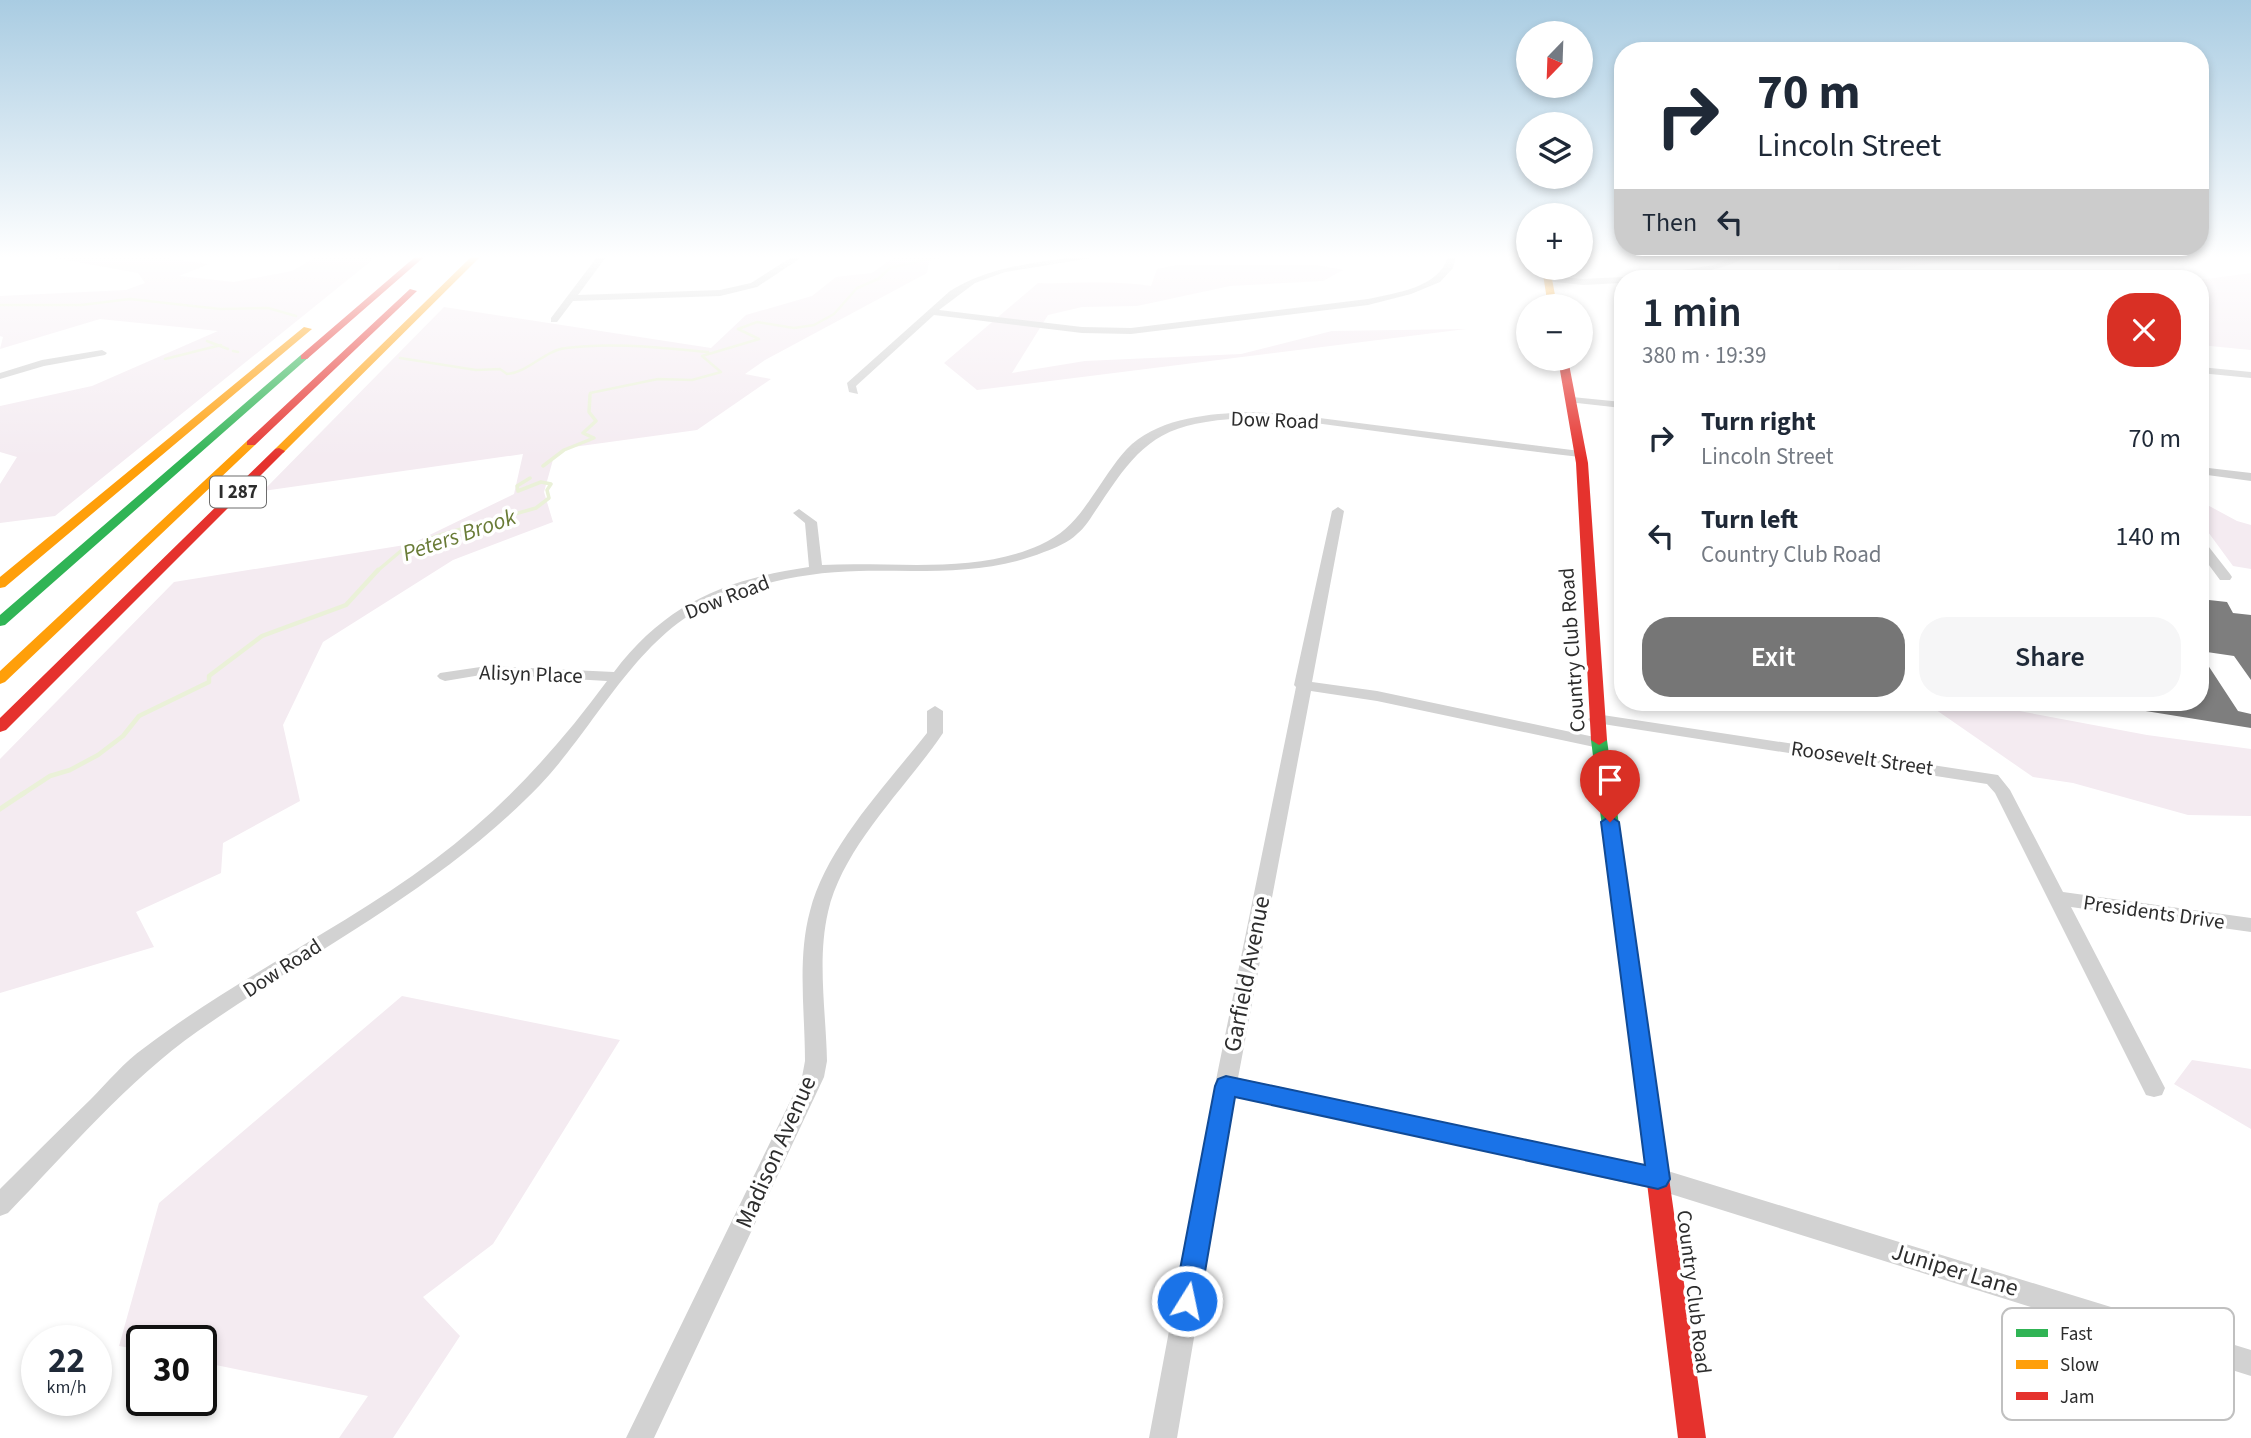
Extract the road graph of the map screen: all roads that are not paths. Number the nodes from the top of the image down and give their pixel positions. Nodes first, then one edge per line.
1 (312, 324) edge
2 (343, 324) edge
3 (378, 324) edge
4 (408, 324) edge
5 (919, 324) edge
6 (1033, 324) edge
7 (1187, 324) edge
8 (102, 353) dead end
9 (1566, 371) edge
10 (2209, 371) edge
11 (2251, 375) edge
12 (0, 376) edge
13 (854, 392) dead end
14 (1572, 400) junction
15 (1614, 404) edge
16 (1580, 454) junction
17 (2209, 472) edge
18 (2251, 477) edge
19 (1338, 511) dead end
20 (799, 513) dead end
21 (2209, 557) edge
22 (816, 570) junction
23 (2225, 577) dead end
24 (0, 584) edge
25 (0, 622) edge
26 (445, 676) dead end
27 (617, 677) junction
28 (0, 679) edge
29 (1302, 685) junction
30 (935, 712) dead end
31 (1596, 719) junction
32 (0, 727) edge
33 (1599, 743) junction
34 (2057, 898) junction
35 (2251, 925) edge
36 (1226, 1086) junction
37 (2154, 1088) dead end
38 (1658, 1179) junction
39 (0, 1205) edge
40 (2074, 1308) edge
41 (2234, 1358) edge
42 (2251, 1363) edge
43 (640, 1438) edge
44 (1163, 1438) edge
45 (1692, 1438) edge

1 - 24 main road
2 - 25 main road, I 287
3 - 28 main road, I 287
4 - 32 main road, I 287
5 - 13 street
6 - 7 street
8 - 12 street
9 - 14 main road, Country Club Road
10 - 11 street
14 - 15 street
14 - 16 main road, Country Club Road
16 - 22 street, Dow Road
16 - 31 main road, Country Club Road
17 - 18 street
19 - 29 street, Garfield Avenue
20 - 22 street
21 - 23 street
22 - 27 street, Dow Road
26 - 27 street, Alisyn Place
27 - 39 street, Dow Road
29 - 33 street
29 - 36 street, Garfield Avenue
30 - 43 street, Madison Avenue
31 - 33 main road, Country Club Road
31 - 34 street, Roosevelt Street
33 - 38 main road, Country Club Road
34 - 35 street, Presidents Drive
34 - 37 street
36 - 38 street, Juniper Lane
36 - 44 street, Garfield Avenue
38 - 40 street, Juniper Lane
38 - 45 main road, Country Club Road
41 - 42 street, Juniper Lane

